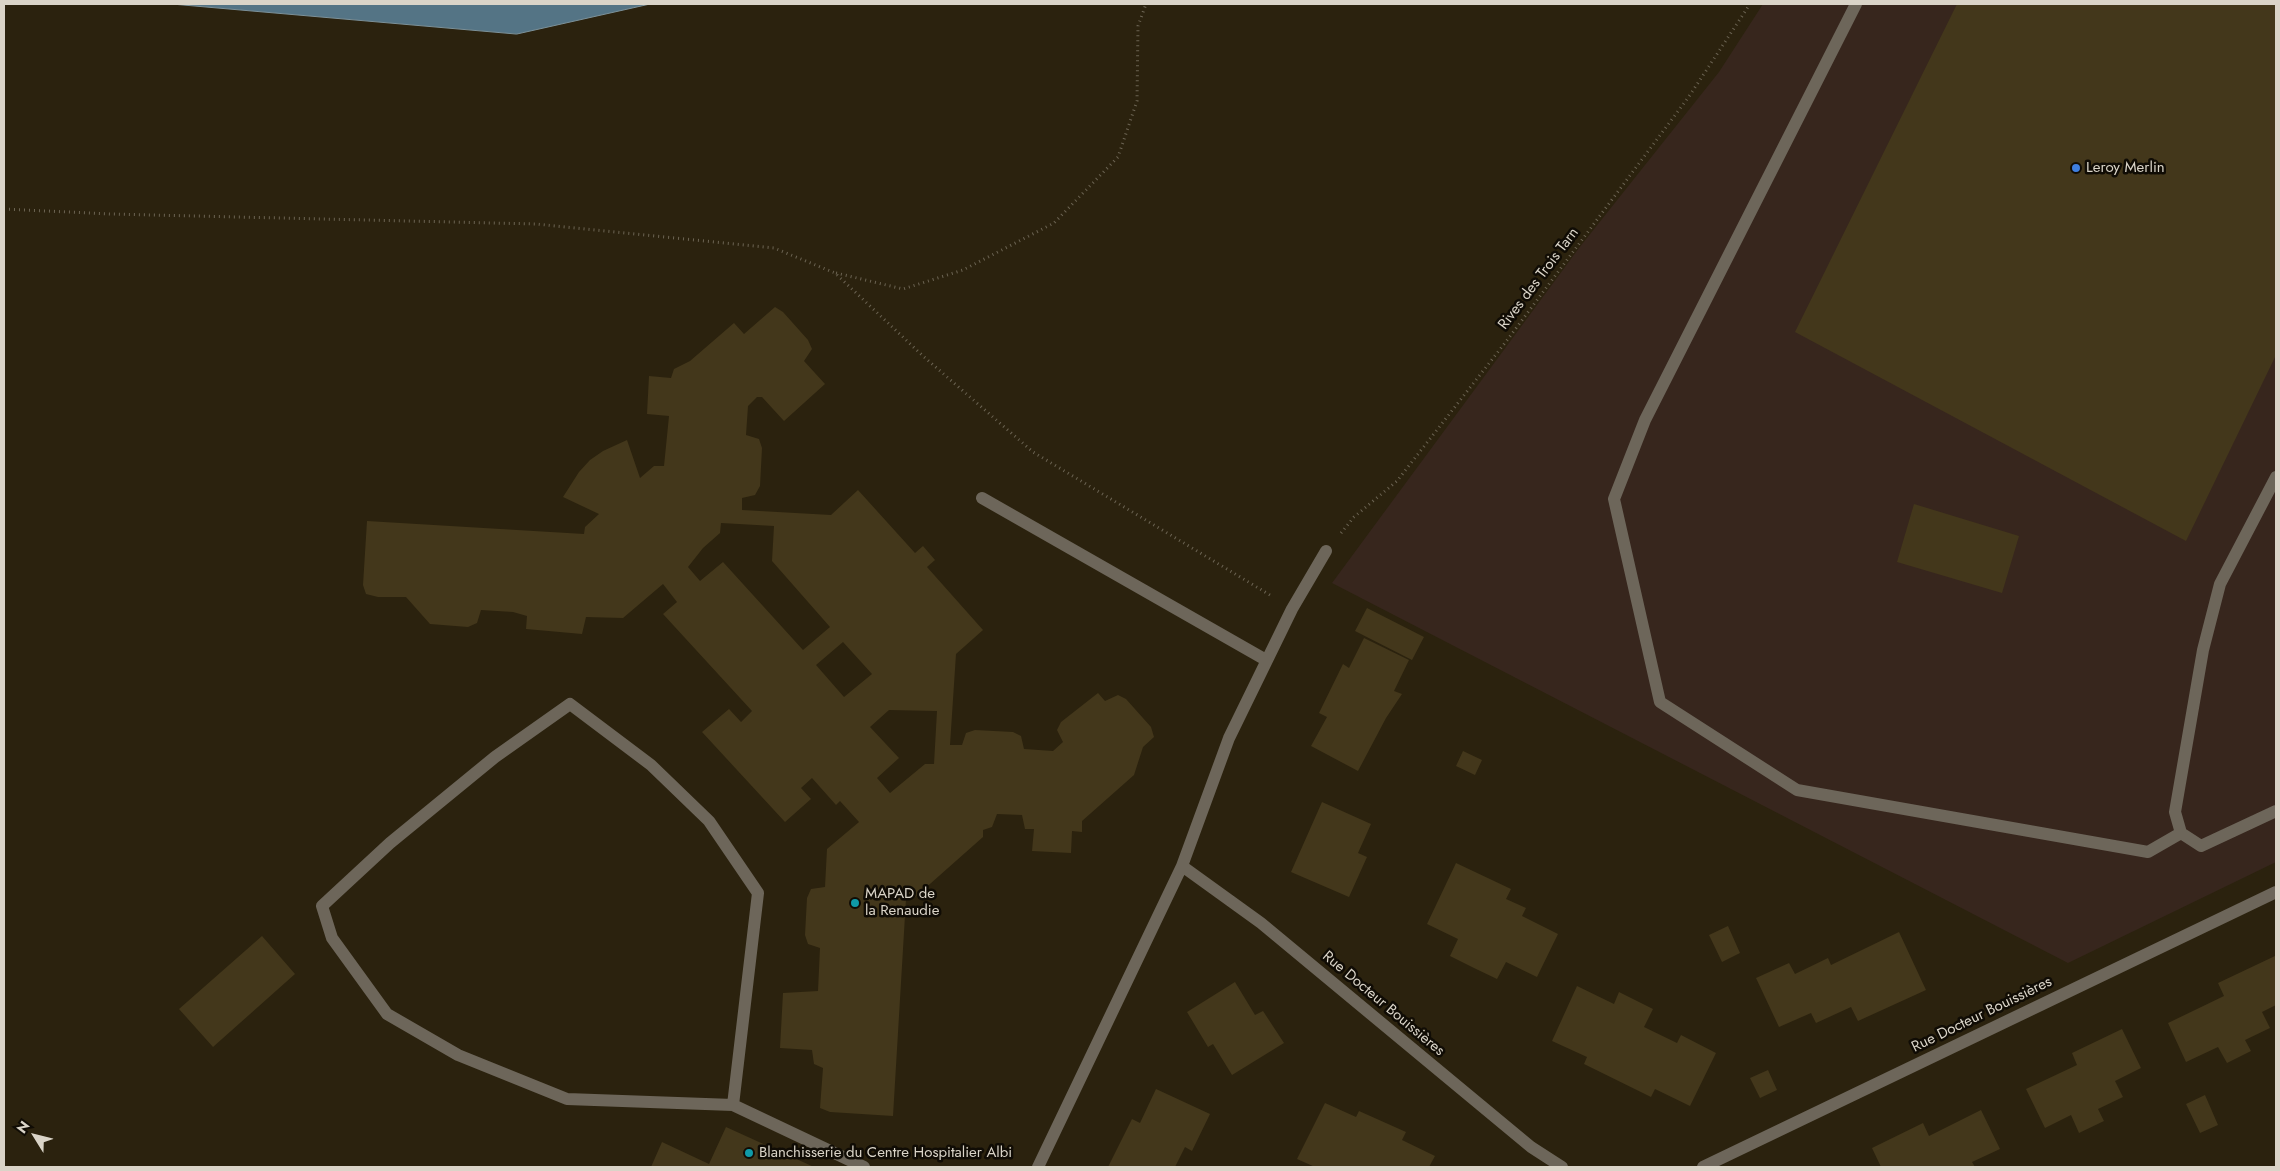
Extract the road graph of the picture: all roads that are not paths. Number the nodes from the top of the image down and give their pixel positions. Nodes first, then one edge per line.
1 (1856, 4) edge
2 (2276, 478) edge
3 (982, 498) dead end
4 (1326, 551) road end
5 (1266, 660) junction
6 (2276, 811) edge
7 (2181, 834) junction
8 (1182, 866) junction
9 (2276, 892) edge
10 (733, 1105) junction
11 (864, 1167) edge
12 (1038, 1167) edge
13 (1562, 1167) edge
14 (1703, 1167) edge

1 - 7 street
2 - 7 street
3 - 5 street
4 - 5 street
5 - 8 street
6 - 7 street
8 - 12 street
8 - 13 street, Rue Docteur Bouissières
9 - 14 street, Rue Docteur Bouissières
10 - 10 street
10 - 11 street

